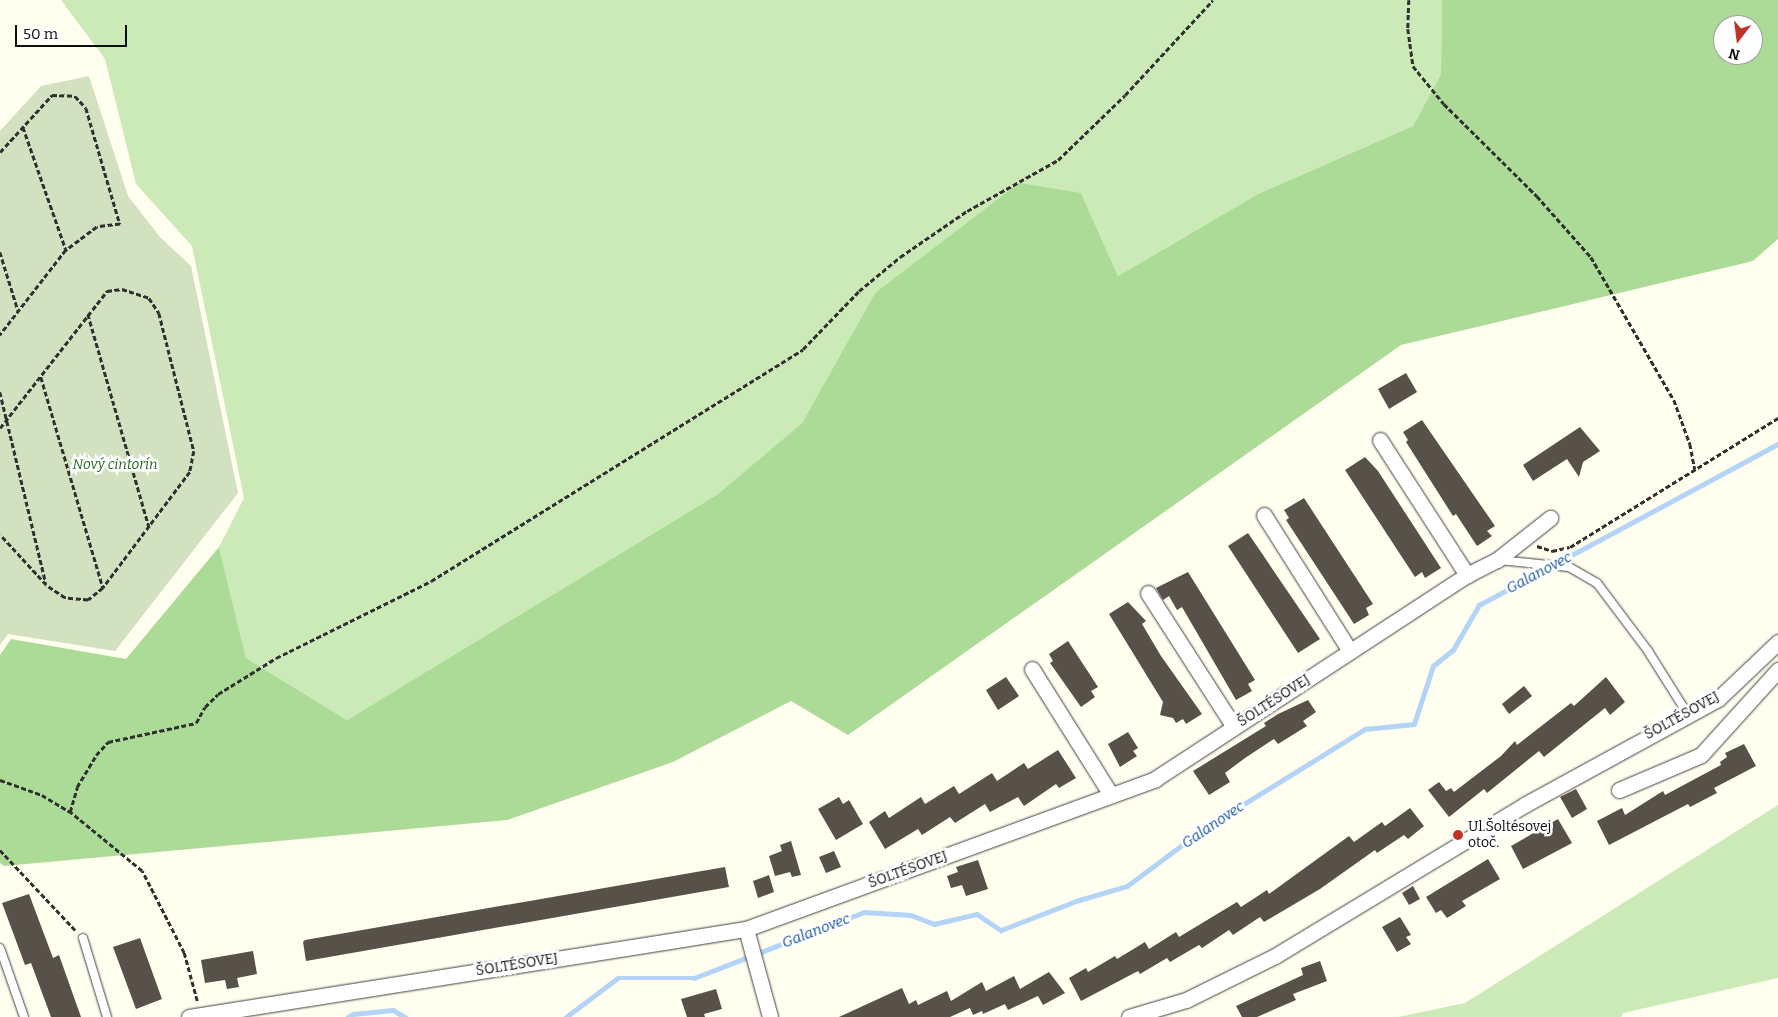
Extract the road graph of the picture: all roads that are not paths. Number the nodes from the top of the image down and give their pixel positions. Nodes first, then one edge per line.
1 (1380, 440) dead end
2 (1264, 515) dead end
3 (1550, 518) dead end
4 (1497, 560) junction
5 (1467, 575) junction
6 (1148, 593) dead end
7 (1778, 642) edge
8 (1350, 651) junction
9 (1032, 669) dead end
10 (1778, 670) edge
11 (1686, 713) junction
12 (1234, 728) junction
13 (1619, 790) dead end
14 (1111, 795) junction
15 (746, 929) junction
16 (83, 938) road end
17 (0, 948) edge
18 (195, 1016) edge
19 (24, 1017) edge
20 (107, 1017) edge
21 (770, 1017) edge
22 (1129, 1017) edge

1 - 5 street
2 - 8 street
3 - 4 street, ŠOLTÉSOVEJ
4 - 5 street, ŠOLTÉSOVEJ
4 - 11 lane
5 - 8 street, ŠOLTÉSOVEJ
6 - 12 street
7 - 11 street, ŠOLTÉSOVEJ
8 - 12 street, ŠOLTÉSOVEJ
9 - 14 street
10 - 13 street, ŠOLTÉSOVEJ
11 - 22 street, ŠOLTÉSOVEJ
12 - 14 street, ŠOLTÉSOVEJ
14 - 15 street, ŠOLTÉSOVEJ
15 - 18 street, ŠOLTÉSOVEJ
15 - 21 street
16 - 20 lane
17 - 19 lane

